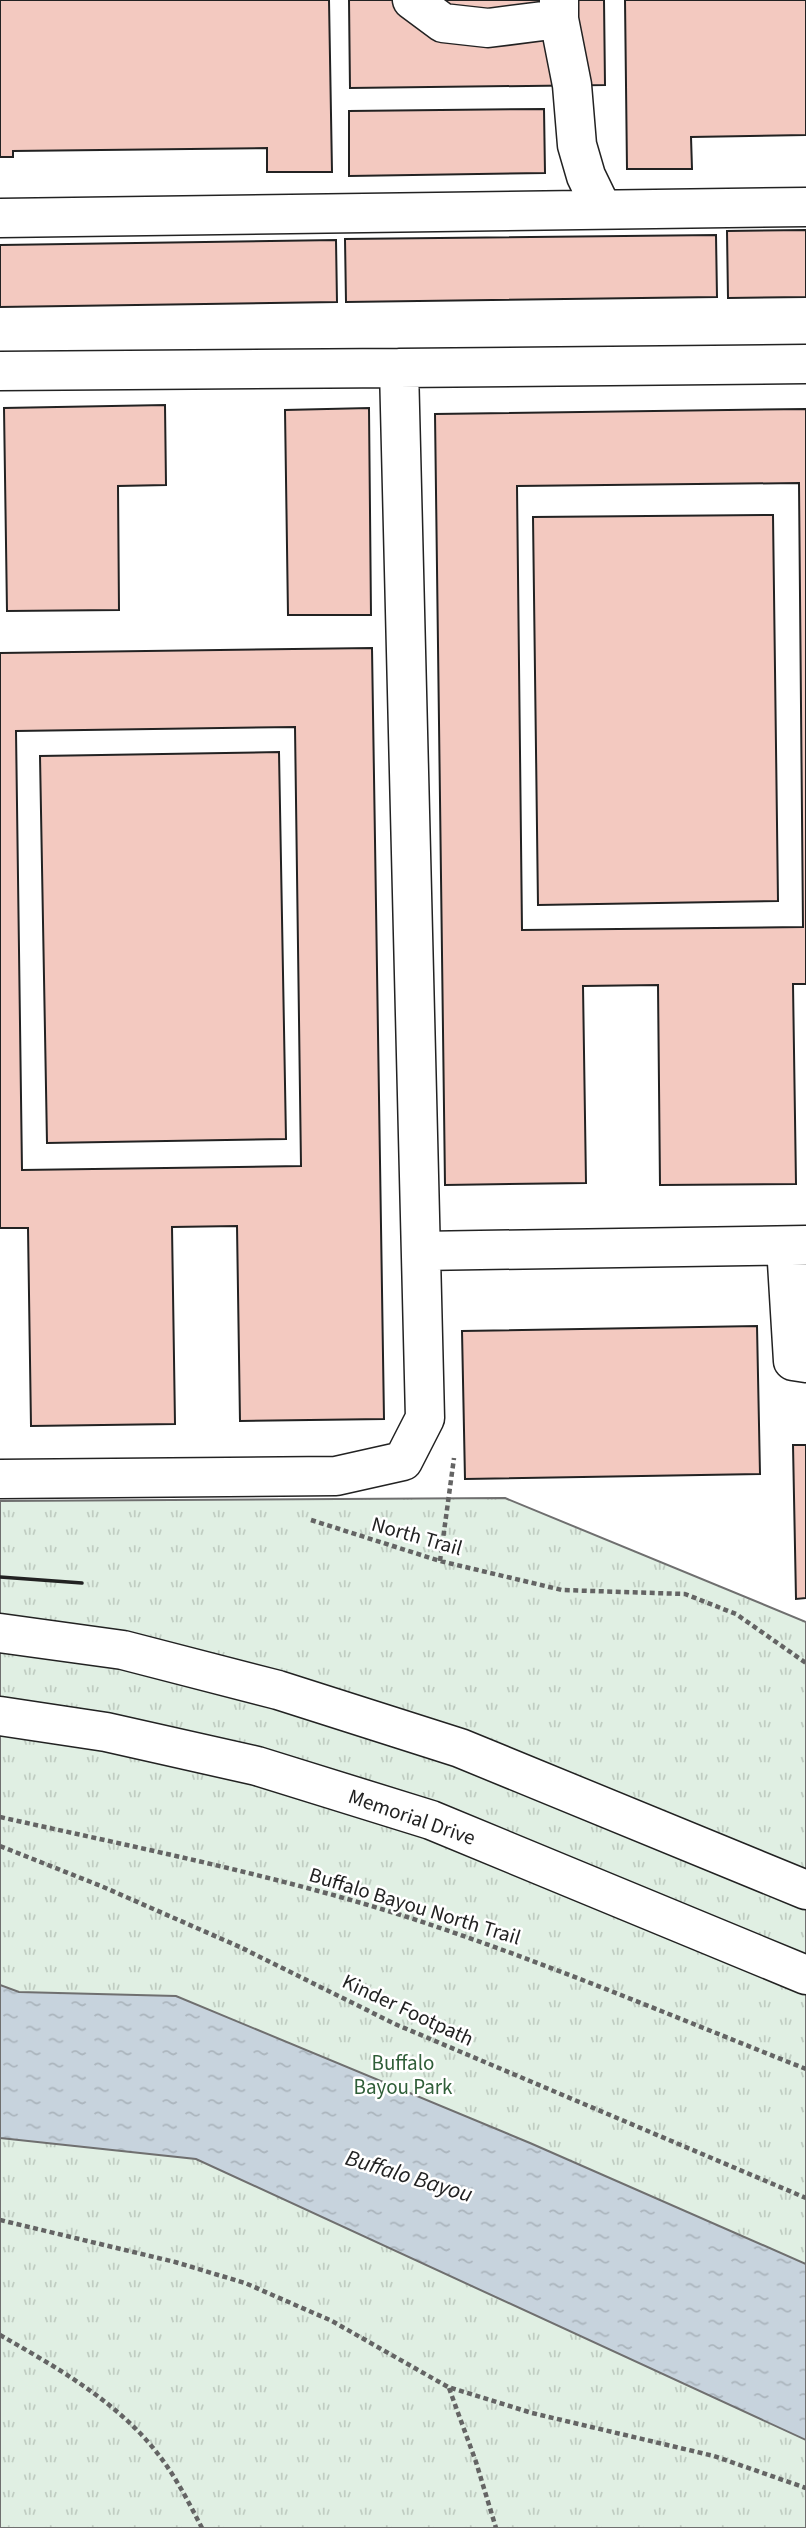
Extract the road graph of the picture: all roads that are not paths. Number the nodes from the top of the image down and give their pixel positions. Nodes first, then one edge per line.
1 (412, 0) edge
2 (559, 9) edge
3 (806, 207) edge
4 (602, 209) junction
5 (0, 218) edge
6 (806, 364) edge
7 (399, 368) junction
8 (0, 372) edge
9 (796, 1245) edge
10 (421, 1251) junction
11 (806, 1363) edge
12 (0, 1479) edge
13 (0, 1633) edge
14 (0, 1716) edge
15 (806, 1890) edge
16 (806, 1975) edge

1 - 2 main road
2 - 4 main road
3 - 4 main road
4 - 5 main road
6 - 7 main road
7 - 8 main road
7 - 10 main road
9 - 10 main road
9 - 11 main road
10 - 12 main road
13 - 15 main road
14 - 16 main road, Memorial Drive

